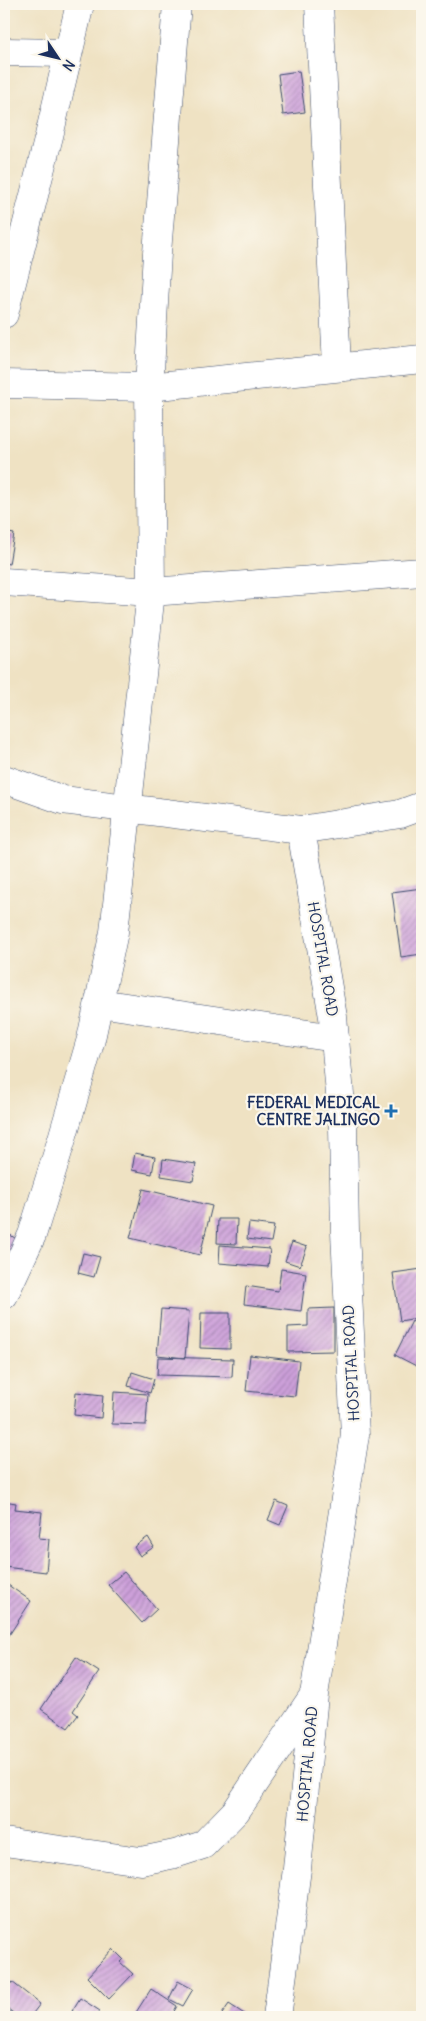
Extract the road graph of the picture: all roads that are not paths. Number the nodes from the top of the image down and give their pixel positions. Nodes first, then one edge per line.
1 (80, 4) edge
2 (177, 4) edge
3 (319, 4) edge
4 (4, 52) edge
5 (68, 53) junction
6 (4, 314) edge
7 (422, 359) edge
8 (337, 366) junction
9 (4, 384) edge
10 (149, 387) junction
11 (422, 572) edge
12 (4, 582) edge
13 (151, 592) junction
14 (4, 779) edge
15 (422, 806) edge
16 (129, 808) junction
17 (301, 830) junction
18 (99, 1003) junction
19 (335, 1038) junction
20 (4, 1295) edge
21 (314, 1695) junction
22 (4, 1842) edge
23 (277, 2017) edge

1 - 5 street
2 - 10 street
3 - 8 street
4 - 5 street
5 - 6 street
7 - 8 street
8 - 10 street
9 - 10 street
10 - 13 street
11 - 13 street
12 - 13 street
13 - 16 street
14 - 16 street
15 - 17 street
16 - 17 street
16 - 18 street
17 - 19 street, HOSPITAL ROAD
18 - 19 street
18 - 20 street
19 - 21 street, HOSPITAL ROAD
21 - 22 street
21 - 23 street, HOSPITAL ROAD

